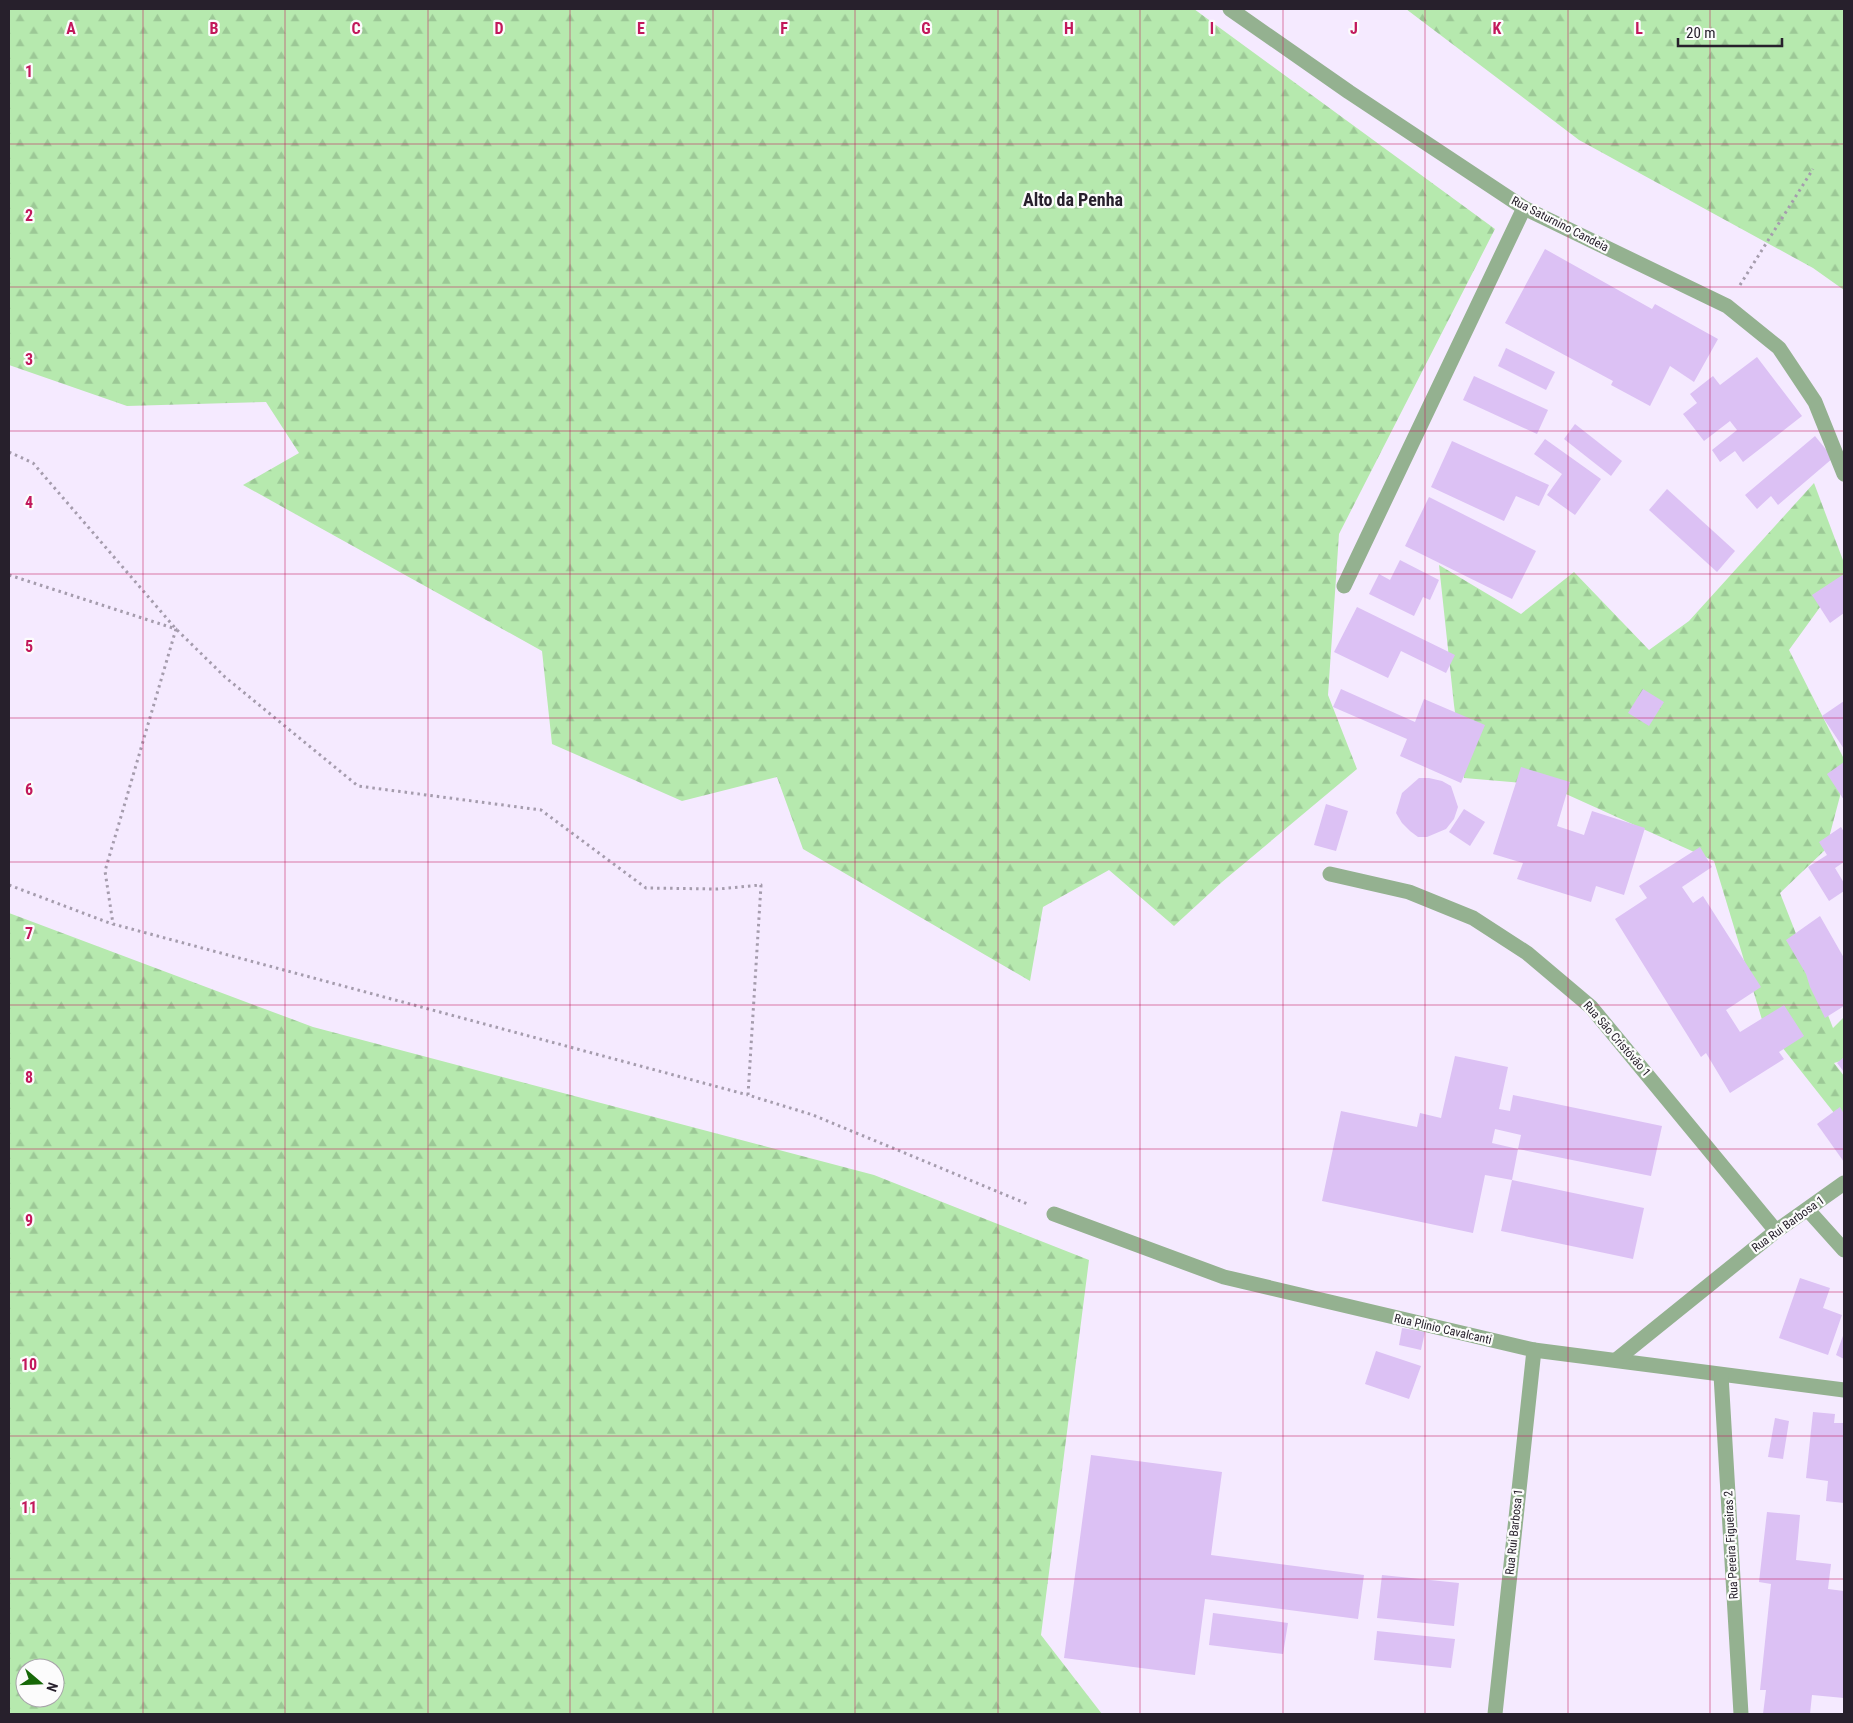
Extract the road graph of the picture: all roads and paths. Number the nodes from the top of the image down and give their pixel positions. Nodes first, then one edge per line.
1 (1230, 9) edge
2 (1813, 169) dead end
3 (1524, 208) junction
4 (1727, 306) junction
5 (9, 452) edge
6 (1844, 474) edge
7 (9, 575) edge
8 (1344, 586) dead end
9 (176, 629) junction
10 (1330, 874) dead end
11 (9, 886) edge
12 (113, 924) junction
13 (748, 1095) junction
14 (1844, 1183) edge
15 (1808, 1210) junction
16 (1054, 1214) joint
17 (1776, 1231) junction
18 (1844, 1250) edge
19 (1534, 1350) junction
20 (1616, 1360) junction
21 (1722, 1375) junction
22 (1844, 1390) edge
23 (1494, 1714) edge
24 (1740, 1714) edge

1 - 3 street, Rua Saturnino Candeia
2 - 4 path
3 - 4 street, Rua Saturnino Candeia
3 - 8 street
4 - 6 street, Rua Saturnino Candeia
5 - 9 path
7 - 9 path
9 - 12 path
9 - 13 path
10 - 17 street, Rua São Cristóvão 1
11 - 12 path
12 - 13 path
13 - 16 path
14 - 15 street, Rua Rui Barbosa 1
15 - 17 street, Rua Rui Barbosa 1
15 - 18 street
16 - 19 street, Rua Plinio Cavalcanti
17 - 20 street, Rua Rui Barbosa 1
19 - 20 street, Rua Plinio Cavalcanti
19 - 23 street, Rua Rui Barbosa 1
20 - 21 street, Rua Plinio Cavalcanti
21 - 22 street, Rua Plinio Cavalcanti
21 - 24 street, Rua Pereira Figueiras 2

